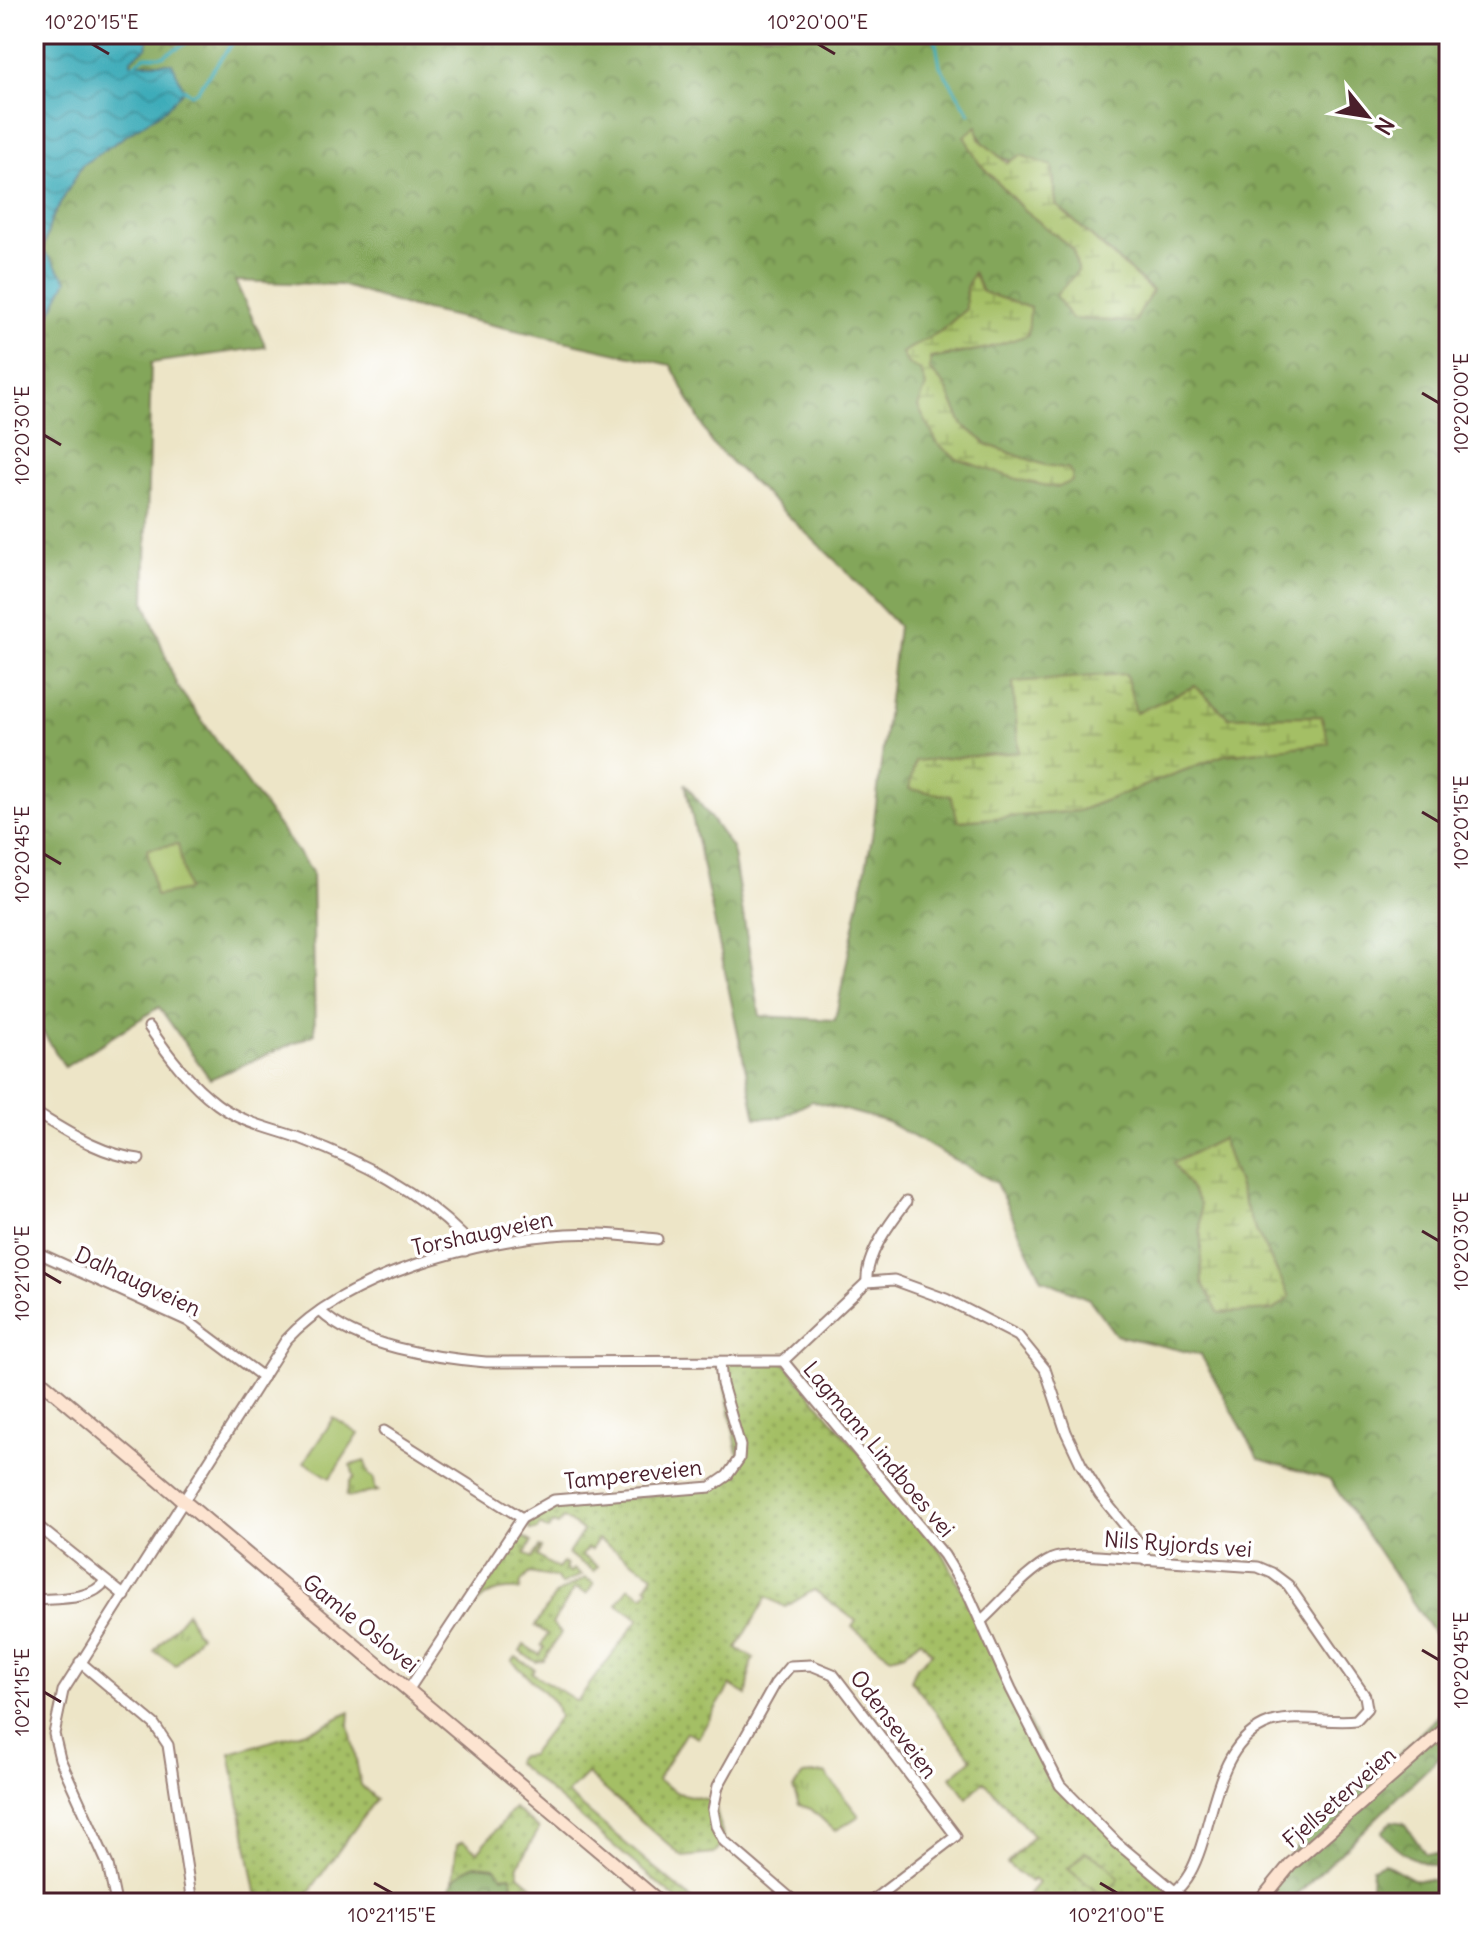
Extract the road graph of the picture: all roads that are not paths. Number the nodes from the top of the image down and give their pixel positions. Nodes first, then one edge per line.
1 (149, 1027) dead end
2 (34, 1112) edge
3 (139, 1159) dead end
4 (906, 1202) dead end
5 (657, 1239) dead end
6 (34, 1251) edge
7 (465, 1251) junction
8 (867, 1282) junction
9 (320, 1311) junction
10 (783, 1361) junction
11 (720, 1362) junction
12 (34, 1375) edge
13 (263, 1377) junction
14 (384, 1431) dead end
15 (185, 1501) junction
16 (522, 1518) junction
17 (34, 1523) edge
18 (1145, 1560) junction
19 (105, 1581) junction
20 (125, 1596) junction
21 (34, 1600) edge
22 (981, 1621) junction
23 (80, 1662) junction
24 (409, 1689) junction
25 (1449, 1726) edge
26 (643, 1888) junction
27 (1176, 1892) junction
28 (116, 1903) edge
29 (192, 1903) edge
30 (631, 1903) edge
31 (661, 1903) edge
32 (796, 1903) edge
33 (869, 1903) edge
34 (1150, 1903) edge
35 (1189, 1903) edge
36 (1259, 1903) edge

1 - 7 street
2 - 3 street
4 - 8 street
5 - 7 street, Torshaugveien
6 - 13 street, Dalhaugveien
7 - 9 street, Torshaugveien
8 - 10 street
8 - 18 street
9 - 11 street, Lagmann Lindboes vei
9 - 13 street, Torshaugveien
10 - 11 street, Lagmann Lindboes vei
10 - 22 street, Lagmann Lindboes vei
11 - 16 street, Tampereveien
12 - 15 street, Gamle Oslovei
13 - 15 street, Torshaugveien
14 - 16 street
15 - 20 street, Torshaugveien
15 - 24 street, Gamle Oslovei
16 - 24 street, Tampereveien
17 - 19 street
18 - 22 street, Nils Ryjords vei
18 - 27 street, Nils Ryjords vei
19 - 20 street
19 - 21 street
20 - 23 street, Torshaugveien
22 - 27 street, Lagmann Lindboes vei
23 - 28 street, Torshaugveien
23 - 29 street
24 - 26 street, Gamle Oslovei
25 - 36 street, Fjellseterveien
26 - 30 street
26 - 31 street, Gamle Oslovei
27 - 34 street
27 - 35 street, Lagmann Lindboes vei
32 - 33 street, Odenseveien

